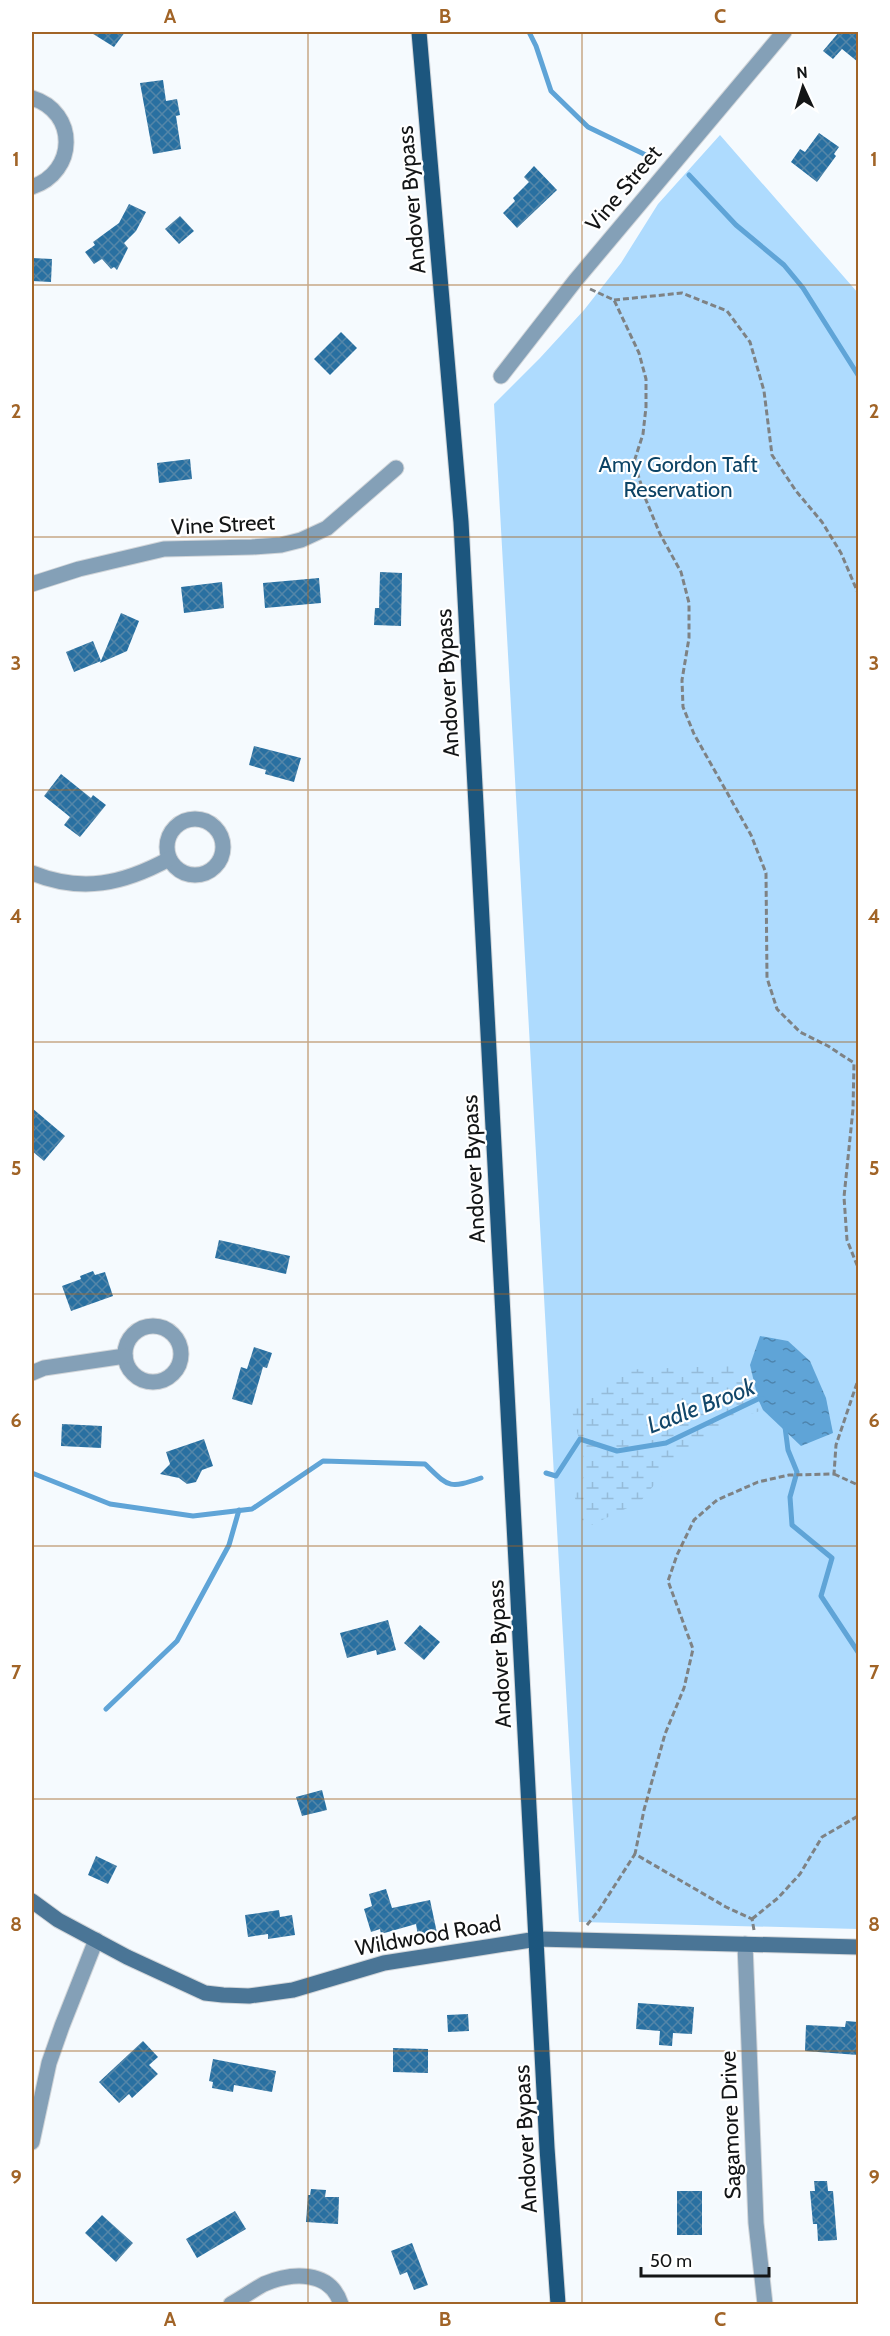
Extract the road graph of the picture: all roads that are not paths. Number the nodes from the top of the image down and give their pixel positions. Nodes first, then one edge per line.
1 (419, 32) edge
2 (784, 32) edge
3 (32, 98) edge
4 (32, 187) edge
5 (501, 376) dead end
6 (396, 468) dead end
7 (32, 584) edge
8 (169, 859) dead end
9 (32, 873) edge
10 (125, 1356) dead end
11 (32, 1373) edge
12 (32, 1901) edge
13 (537, 1939) junction
14 (96, 1940) junction
15 (751, 1944) junction
16 (858, 1947) edge
17 (32, 2142) edge
18 (231, 2304) edge
19 (341, 2304) edge
20 (558, 2304) edge
21 (765, 2304) edge

1 - 13 main road, Andover Bypass
2 - 5 street, Vine Street
3 - 4 street
6 - 7 street, Vine Street
8 - 9 street
10 - 11 street
12 - 14 street, Wildwood Road
13 - 14 street, Wildwood Road
13 - 15 street, Wildwood Road
13 - 20 main road, Andover Bypass
14 - 17 street
15 - 16 street, Wildwood Road
15 - 21 street, Sagamore Drive
18 - 19 street

